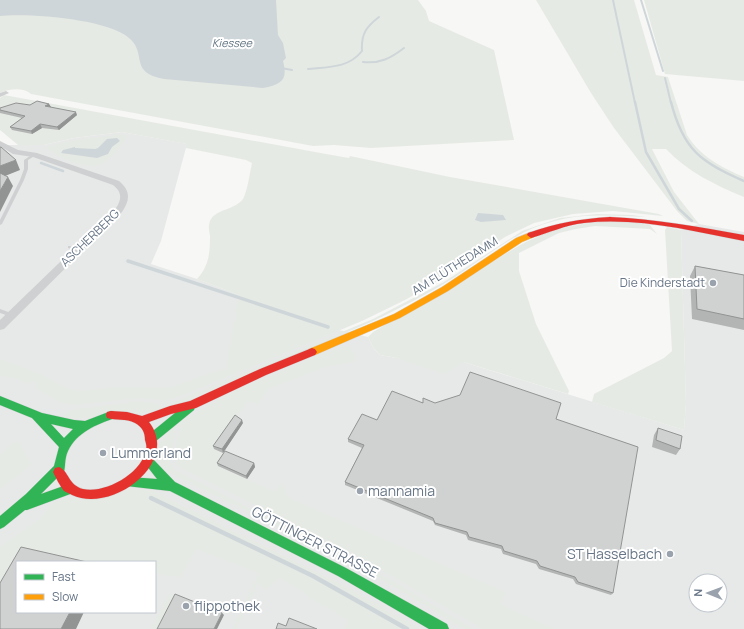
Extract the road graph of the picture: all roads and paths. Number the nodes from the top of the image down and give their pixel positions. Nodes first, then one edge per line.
1 (1, 145) edge
2 (34, 155) junction
3 (0, 224) edge
4 (744, 238) edge
5 (0, 311) edge
6 (12, 314) junction
7 (0, 326) edge
8 (0, 400) edge
9 (192, 405) junction
10 (36, 416) junction
11 (141, 421) junction
12 (85, 425) junction
13 (152, 438) junction
14 (64, 445) junction
15 (148, 461) junction
16 (58, 469) junction
17 (130, 482) junction
18 (172, 486) junction
19 (69, 488) junction
20 (17, 510) junction
21 (0, 523) edge
22 (442, 629) edge

1 - 2 street, ASCHERBERG
2 - 3 lane
2 - 6 street, ASCHERBERG
4 - 9 main road, AM FLÜTHEDAMM
5 - 6 lane
6 - 7 street, ASCHERBERG
8 - 10 main road
9 - 11 main road, AM FLÜTHEDAMM
9 - 13 main road, AM FLÜTHEDAMM
10 - 12 main road
10 - 14 main road
11 - 12 main road
11 - 13 main road
12 - 14 main road
13 - 15 main road
14 - 16 main road
15 - 17 main road
15 - 18 main road, GÖTTINGER STRASSE
16 - 19 main road
16 - 20 main road
17 - 18 main road, GÖTTINGER STRASSE
17 - 19 main road
18 - 22 main road, GÖTTINGER STRASSE
19 - 20 main road
20 - 21 main road

